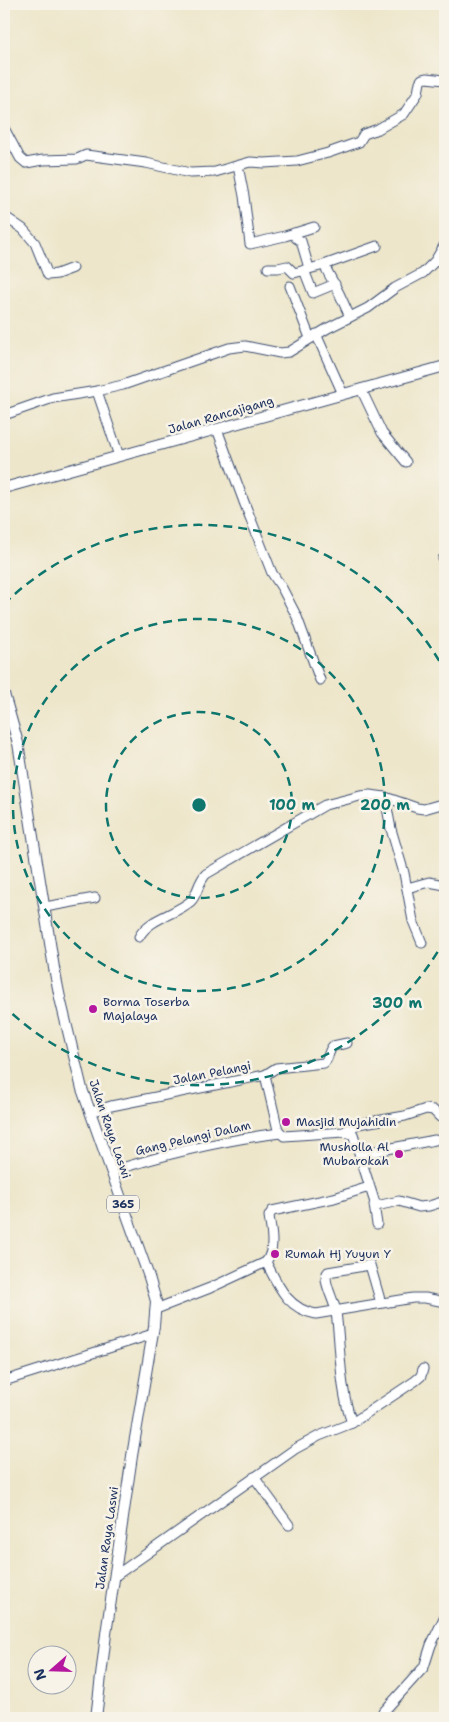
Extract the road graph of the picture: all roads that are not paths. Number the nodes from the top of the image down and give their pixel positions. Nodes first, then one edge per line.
1 (445, 80) edge
2 (4, 128) edge
3 (238, 166) junction
4 (4, 216) edge
5 (314, 226) dead end
6 (294, 233) junction
7 (445, 244) edge
8 (377, 246) dead end
9 (324, 265) junction
10 (73, 268) dead end
11 (268, 268) dead end
12 (307, 269) junction
13 (334, 284) junction
14 (290, 286) dead end
15 (350, 316) junction
16 (316, 339) junction
17 (445, 366) edge
18 (360, 389) junction
19 (342, 394) junction
20 (99, 399) junction
21 (4, 415) edge
22 (218, 429) junction
23 (119, 456) junction
24 (406, 462) dead end
25 (4, 488) edge
26 (320, 680) dead end
27 (4, 694) edge
28 (385, 797) junction
29 (445, 803) edge
30 (445, 885) edge
31 (407, 888) junction
32 (95, 898) dead end
33 (45, 907) junction
34 (138, 937) dead end
35 (422, 943) dead end
36 (347, 1043) dead end
37 (265, 1075) junction
38 (91, 1112) junction
39 (445, 1116) edge
40 (280, 1132) junction
41 (344, 1132) junction
42 (435, 1140) dead end
43 (360, 1154) junction
44 (112, 1171) junction
45 (369, 1187) junction
46 (445, 1201) edge
47 (374, 1205) junction
48 (376, 1224) dead end
49 (266, 1262) junction
50 (445, 1302) edge
51 (381, 1304) junction
52 (156, 1309) junction
53 (336, 1311) junction
54 (153, 1334) junction
55 (423, 1369) dead end
56 (4, 1381) edge
57 (352, 1423) junction
58 (254, 1477) junction
59 (289, 1525) dead end
60 (115, 1576) junction
61 (445, 1616) edge
62 (96, 1718) edge
63 (378, 1718) edge

1 - 3 street
2 - 3 street
3 - 6 street
4 - 10 street
5 - 6 street
6 - 12 street
7 - 15 street
8 - 9 street
9 - 12 street
9 - 13 street
11 - 12 street
12 - 13 street
13 - 15 street
14 - 16 street
15 - 16 street
16 - 19 street
16 - 20 street
17 - 18 main road, Jalan Rancajigang
18 - 19 main road, Jalan Rancajigang
18 - 24 street
19 - 22 main road, Jalan Rancajigang
20 - 21 street
20 - 23 street
22 - 23 main road, Jalan Rancajigang
22 - 26 street
23 - 25 main road, Jalan Rancajigang
27 - 33 main road, Jalan Raya Laswi / 365
28 - 29 street
28 - 31 street
28 - 34 street
30 - 31 street
31 - 35 street
32 - 33 street
33 - 38 main road, Jalan Raya Laswi / 365
36 - 37 street
37 - 38 street, Jalan Pelangi
37 - 40 street, Jalan Pelangi
38 - 44 main road, Jalan Raya Laswi / 365
39 - 41 street
40 - 41 street
40 - 44 street, Gang Pelangi Dalam
41 - 43 street
42 - 43 street
43 - 45 street
44 - 52 main road, Jalan Raya Laswi / 365
45 - 47 street
45 - 49 street
46 - 47 street
47 - 48 street
49 - 52 street
49 - 53 street
50 - 51 street
51 - 53 street
51 - 53 street
52 - 54 main road, Jalan Raya Laswi / 365
53 - 57 street
54 - 56 street
54 - 60 main road, Jalan Raya Laswi / 365
55 - 57 street
57 - 58 street
58 - 59 street
58 - 60 street
60 - 62 main road, Jalan Raya Laswi / 365
61 - 63 street

